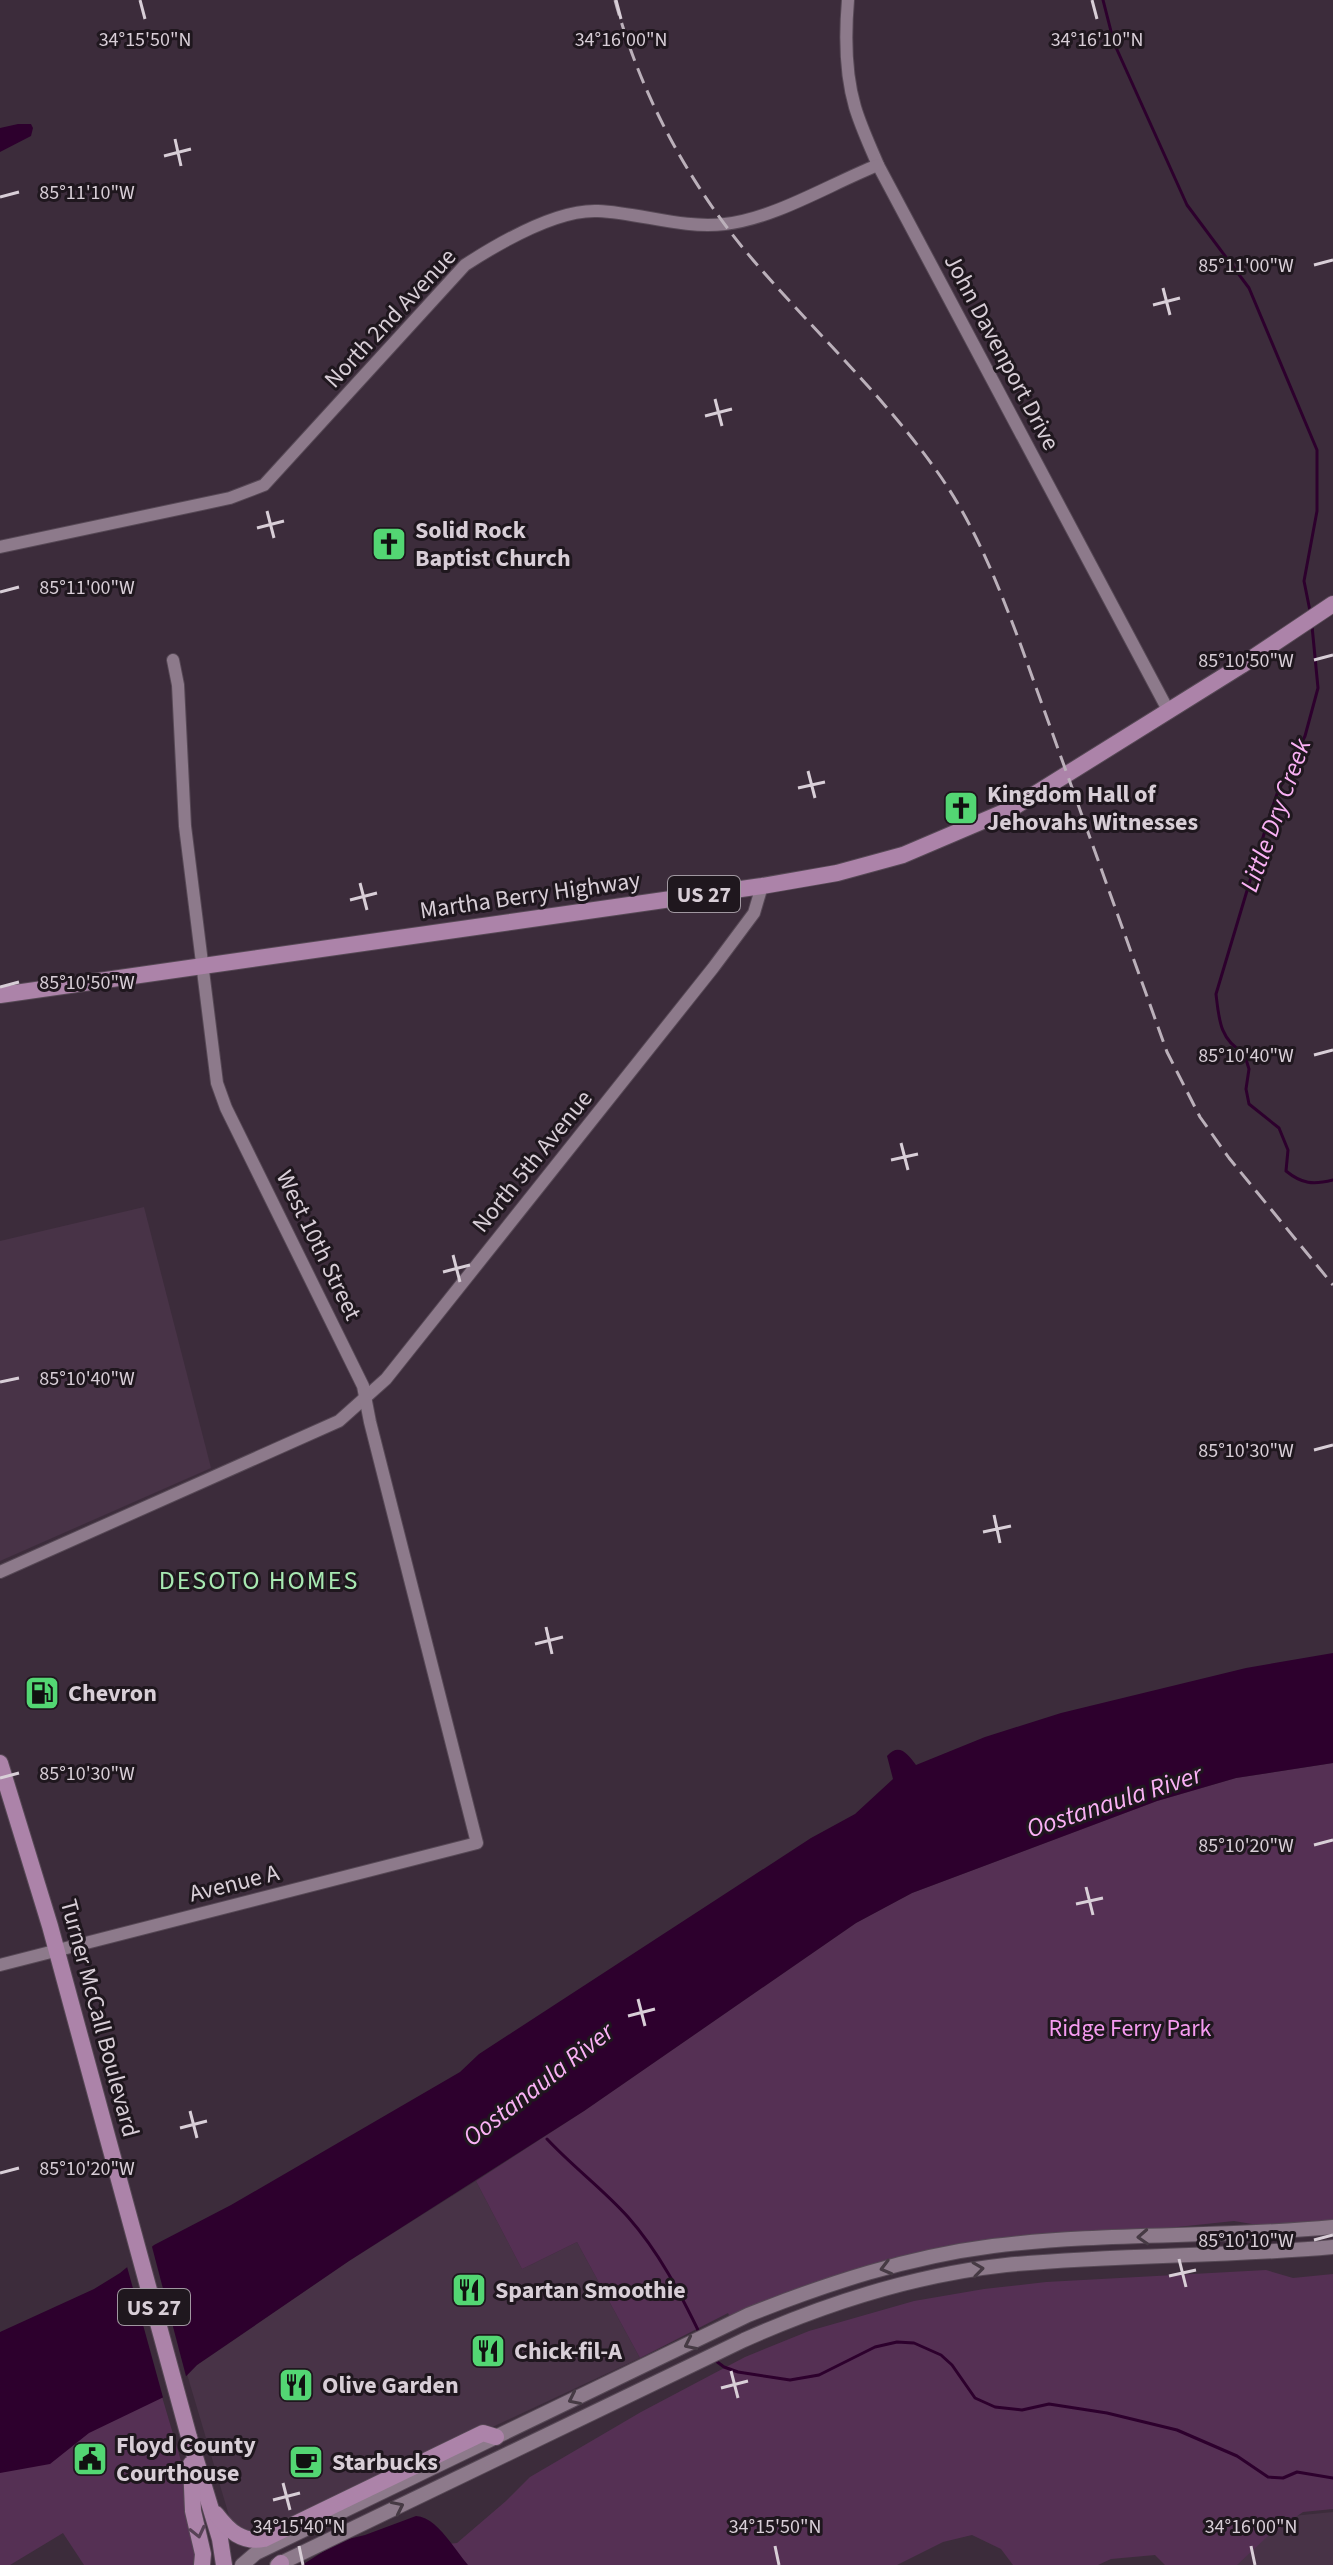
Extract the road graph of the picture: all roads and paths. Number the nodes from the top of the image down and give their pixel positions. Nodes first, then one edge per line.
1 (848, 0) edge
2 (878, 165) junction
3 (0, 547) edge
4 (1331, 605) edge
5 (173, 660) dead end
6 (1168, 710) junction
7 (762, 886) junction
8 (202, 966) junction
9 (0, 995) edge
10 (365, 1399) junction
11 (0, 1572) edge
12 (0, 1763) edge
13 (477, 1843) joint
14 (56, 1950) junction
15 (0, 1965) edge
16 (1333, 2227) edge
17 (1333, 2247) edge
18 (496, 2437) junction
19 (190, 2440) junction
20 (209, 2505) junction
21 (279, 2564) edge
22 (202, 2565) edge
23 (224, 2565) edge
24 (242, 2565) edge

1 - 2 street, John Davenport Drive
2 - 3 street, North 2nd Avenue
2 - 6 street, John Davenport Drive
4 - 6 main road, Martha Berry Highway / US 27
5 - 8 street, West 10th Street
6 - 7 main road, Martha Berry Highway / US 27
7 - 8 main road, Martha Berry Highway / US 27
7 - 10 street, North 5th Avenue
8 - 9 main road, Martha Berry Highway / US 27
8 - 10 street, West 10th Street
10 - 11 street, North 5th Avenue
10 - 13 street, West 10th Street
12 - 14 main road, Turner McCall Boulevard / US 27
13 - 14 street, Avenue A
14 - 15 street, Avenue A
14 - 19 main road, Turner McCall Boulevard / US 27
16 -> 18 main road
21 -> 17 main road
18 - 20 main road
18 - 24 main road
19 - 20 main road, Turner McCall Boulevard / US 27
19 -> 22 main road
20 - 23 main road, Turner McCall Boulevard / US 27

